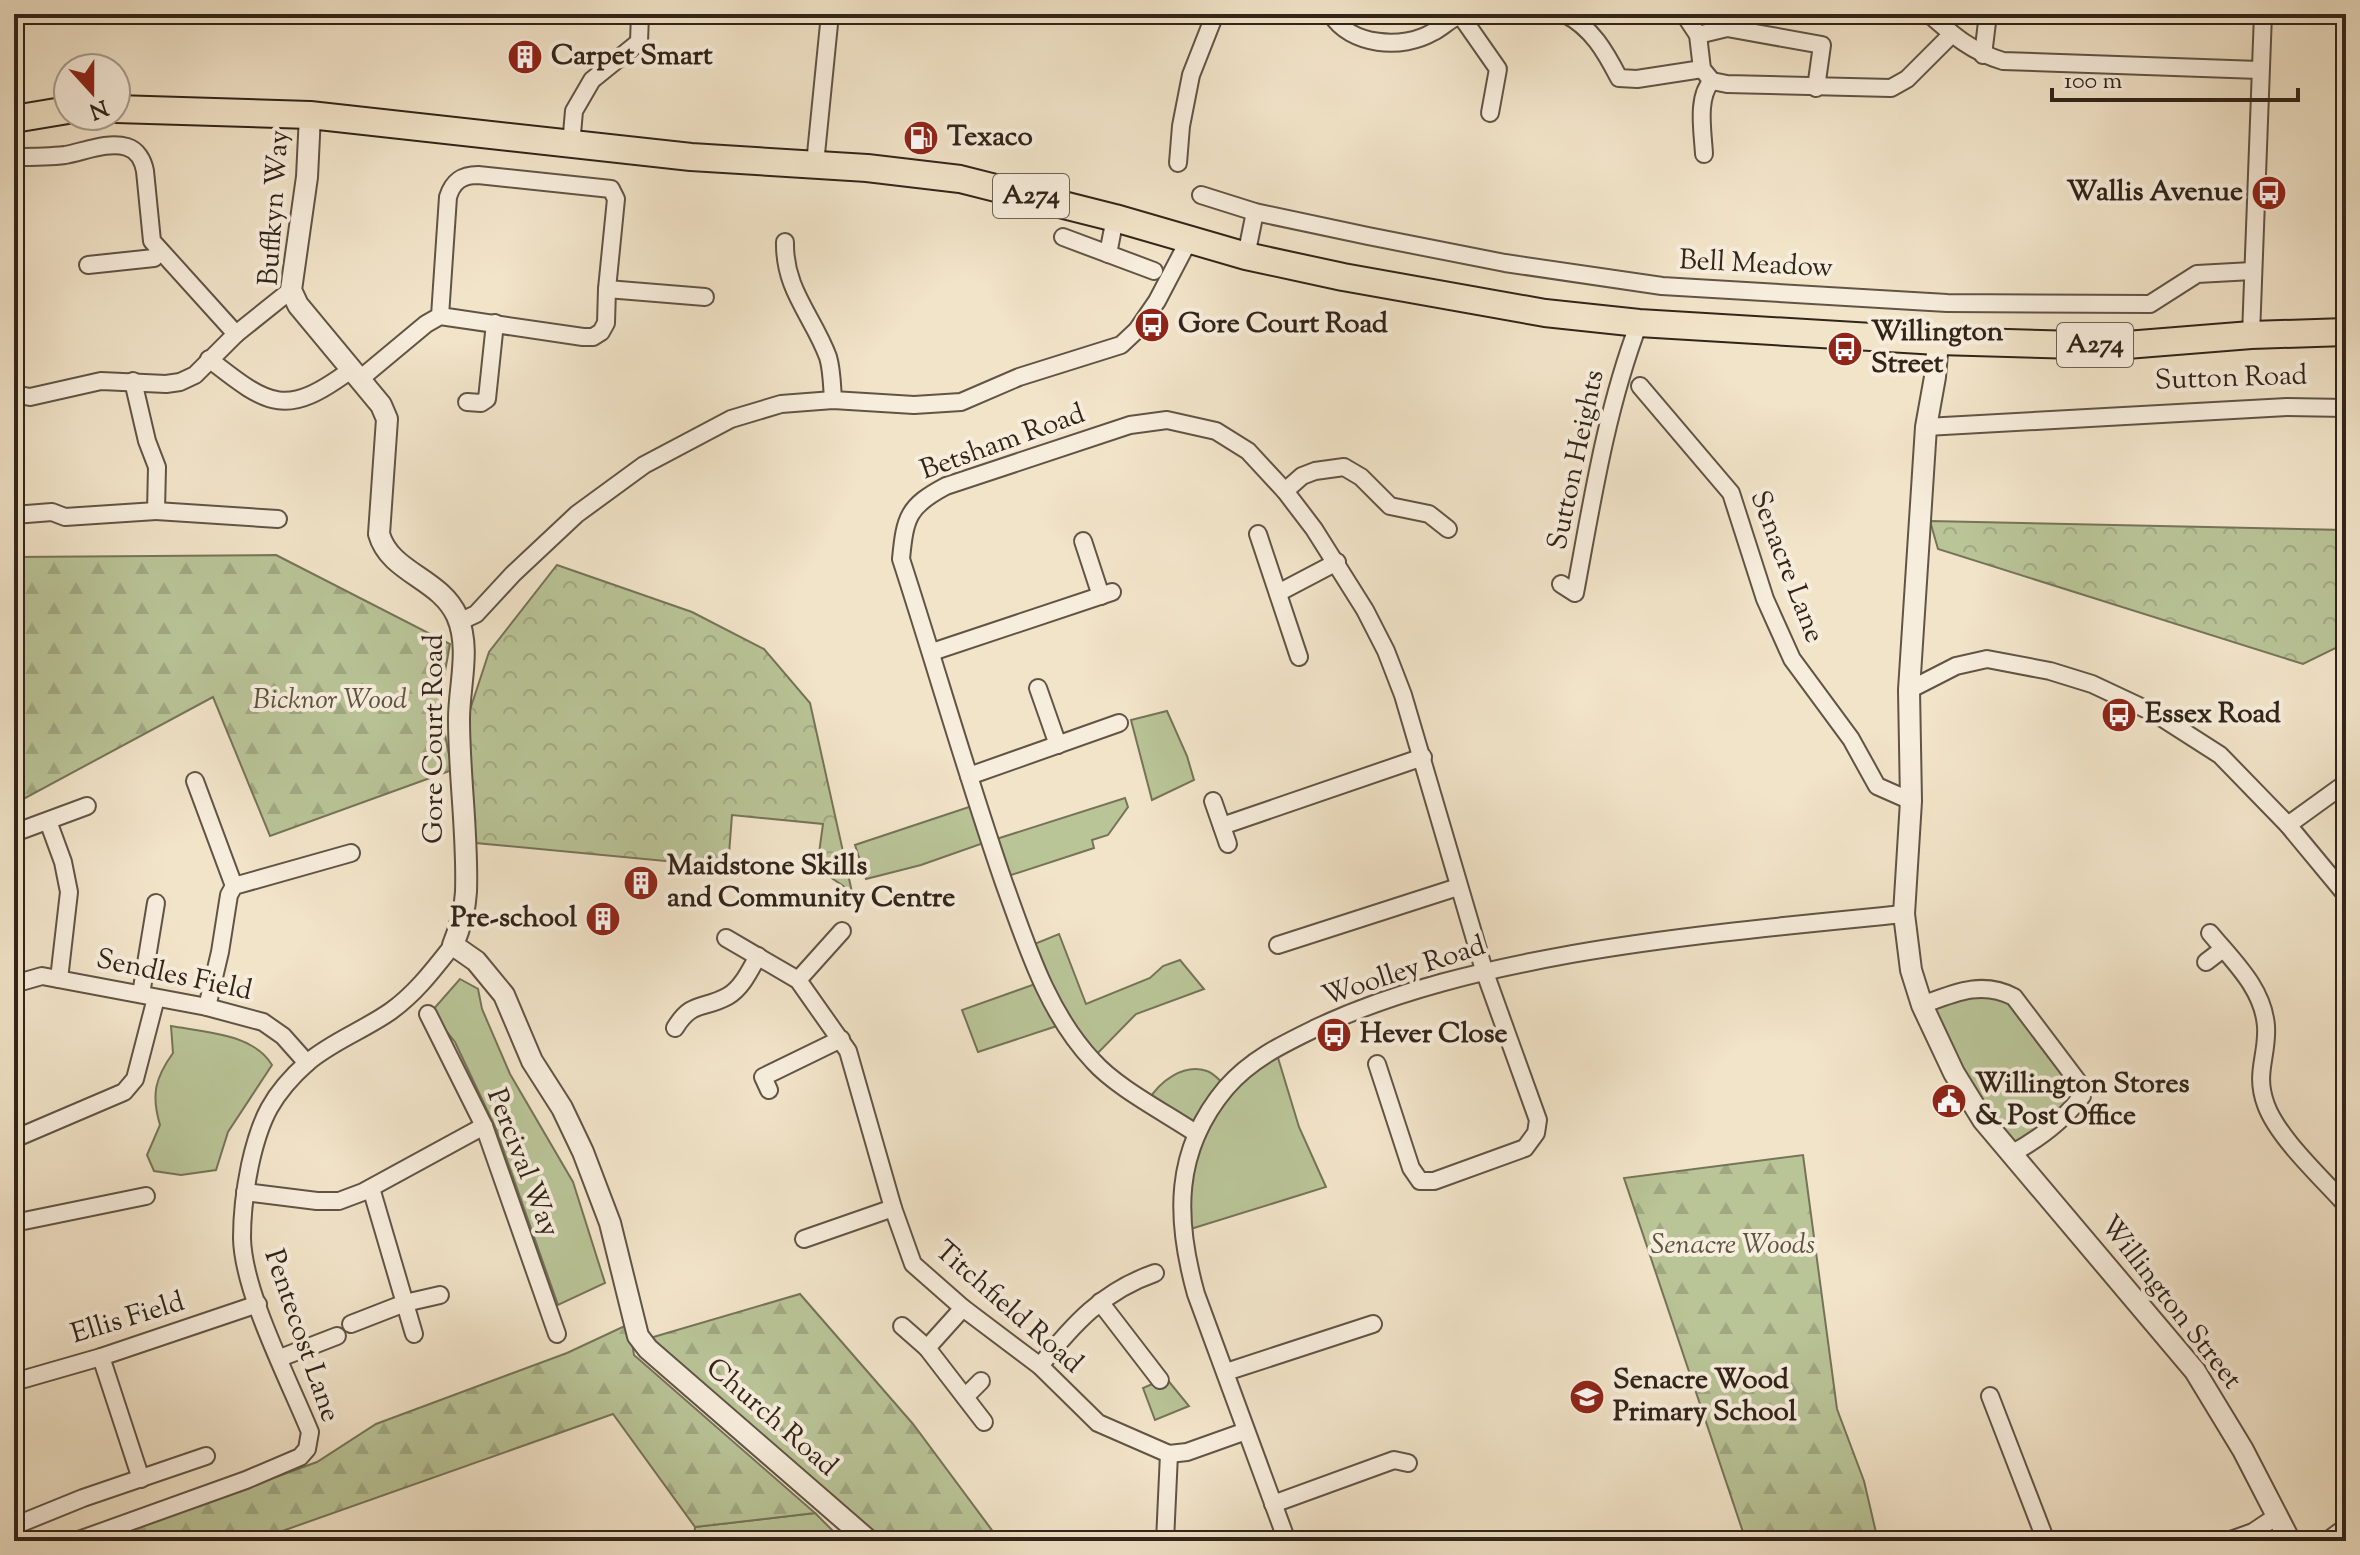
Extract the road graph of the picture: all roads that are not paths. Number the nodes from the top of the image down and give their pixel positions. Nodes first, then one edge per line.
1 (640, 14) edge
2 (830, 14) edge
3 (1215, 14) edge
4 (1331, 14) edge
5 (1565, 14) edge
6 (1684, 14) edge
7 (1929, 14) edge
8 (1988, 14) edge
9 (2263, 14) edge
10 (1453, 16) edge
11 (1952, 34) junction
12 (1698, 35) junction
13 (1983, 55) junction
14 (2259, 70) junction
15 (1707, 75) junction
16 (1816, 88) junction
17 (132, 109) edge
18 (52, 113) edge
19 (1490, 113) dead end
20 (310, 115) junction
21 (14, 119) edge
22 (571, 145) junction
23 (1704, 154) dead end
24 (14, 157) edge
25 (1178, 163) dead end
26 (815, 164) junction
27 (1201, 195) dead end
28 (1255, 212) junction
29 (1115, 218) junction
30 (1063, 237) dead end
31 (1189, 240) junction
32 (785, 242) dead end
33 (159, 250) junction
34 (1108, 254) junction
35 (1246, 256) junction
36 (88, 265) dead end
37 (1154, 271) dead end
38 (2252, 271) junction
39 (607, 289) junction
40 (291, 290) junction
41 (705, 297) dead end
42 (440, 316) junction
43 (495, 323) junction
44 (1639, 323) junction
45 (2346, 332) edge
46 (236, 334) junction
47 (2251, 335) junction
48 (1938, 341) junction
49 (209, 359) junction
50 (356, 374) junction
51 (133, 381) junction
52 (1640, 386) dead end
53 (14, 394) edge
54 (833, 400) junction
55 (467, 402) dead end
56 (2346, 408) edge
57 (1926, 427) junction
58 (1285, 491) junction
59 (156, 511) junction
60 (14, 515) edge
61 (278, 519) dead end
62 (1448, 529) dead end
63 (1258, 534) dead end
64 (1083, 541) dead end
65 (1337, 562) junction
66 (1561, 584) dead end
67 (1278, 593) junction
68 (459, 622) junction
69 (932, 652) junction
70 (1299, 657) dead end
71 (1038, 688) dead end
72 (1909, 690) junction
73 (1119, 723) dead end
74 (1058, 745) junction
75 (1423, 757) junction
76 (969, 776) junction
77 (195, 781) dead end
78 (2346, 783) edge
79 (1213, 801) dead end
80 (1911, 801) junction
81 (87, 806) dead end
82 (48, 821) junction
83 (2288, 825) junction
84 (1222, 826) junction
85 (14, 833) edge
86 (1228, 844) dead end
87 (351, 853) dead end
88 (234, 886) junction
89 (1458, 887) junction
90 (2346, 895) edge
91 (156, 903) dead end
92 (1904, 914) junction
93 (842, 931) dead end
94 (2210, 933) dead end
95 (726, 938) dead end
96 (453, 945) junction
97 (1278, 945) dead end
98 (2223, 949) junction
99 (758, 956) junction
100 (2206, 962) dead end
101 (1484, 970) junction
102 (59, 979) junction
103 (798, 980) junction
104 (14, 984) edge
105 (149, 996) junction
106 (1922, 1005) junction
107 (207, 1007) junction
108 (428, 1014) dead end
109 (675, 1028) dead end
110 (841, 1039) junction
111 (307, 1063) junction
112 (1377, 1064) dead end
113 (769, 1090) dead end
114 (484, 1126) junction
115 (1197, 1134) junction
116 (14, 1139) edge
117 (2011, 1154) junction
118 (371, 1188) junction
119 (245, 1192) junction
120 (146, 1196) dead end
121 (2346, 1205) edge
122 (893, 1208) junction
123 (14, 1223) edge
124 (804, 1239) dead end
125 (1155, 1273) dead end
126 (440, 1295) dead end
127 (1100, 1302) junction
128 (405, 1303) junction
129 (258, 1304) junction
130 (963, 1308) junction
131 (351, 1324) dead end
132 (1373, 1324) dead end
133 (902, 1326) dead end
134 (414, 1334) dead end
135 (557, 1334) dead end
136 (337, 1336) dead end
137 (927, 1348) junction
138 (101, 1357) junction
139 (280, 1358) junction
140 (1040, 1366) junction
141 (1226, 1372) junction
142 (1160, 1380) dead end
143 (981, 1381) dead end
144 (14, 1382) edge
145 (1990, 1396) dead end
146 (965, 1397) junction
147 (984, 1422) dead end
148 (1246, 1431) junction
149 (1169, 1454) junction
150 (206, 1456) dead end
151 (1408, 1463) dead end
152 (141, 1479) junction
153 (1273, 1504) junction
154 (2277, 1516) junction
155 (14, 1526) edge
156 (2346, 1527) edge
157 (76, 1541) edge
158 (869, 1541) edge
159 (1165, 1541) edge
160 (1287, 1541) edge
161 (2046, 1541) edge
162 (2228, 1541) edge
163 (2290, 1541) edge
164 (2327, 1541) edge

1 - 22 street
2 - 26 street
3 - 25 street
4 - 10 street
5 - 15 street
6 - 12 street
7 - 11 street
8 - 13 street
9 - 14 street
10 - 19 street
11 - 13 street
11 - 16 street
12 - 15 street
12 - 16 street
13 - 14 street
14 - 38 street
15 - 16 street
15 - 23 street
17 - 20 main road, A274
18 - 21 main road
20 - 22 main road, A274
20 - 40 street, Buffkyn Way
22 - 26 main road, A274
24 - 33 street
26 - 29 main road, A274
27 - 28 street, Bell Meadow
28 - 35 street
28 - 38 street, Bell Meadow
29 - 31 main road, A274
29 - 34 street
30 - 34 street
31 - 35 main road, A274
31 - 54 street, Gore Court Road
32 - 54 street
33 - 36 street
33 - 46 street
34 - 37 street
35 - 44 main road, A274
38 - 47 street
39 - 41 street
39 - 42 street
39 - 43 street
40 - 46 street
40 - 50 street, Buffkyn Way
42 - 43 street
42 - 50 street
43 - 55 street
44 - 48 main road, A274
44 - 66 street, Sutton Heights
45 - 47 main road, Sutton Road / A274
46 - 49 street
47 - 48 main road, Sutton Road / A274
48 - 57 street, Willington Street
49 - 50 street
49 - 51 street
50 - 68 street, Buffkyn Way
51 - 53 street
51 - 59 street
52 - 80 street, Senacre Lane
54 - 68 street, Gore Court Road
56 - 57 street, Sutton Road
57 - 72 street, Willington Street
58 - 62 street
58 - 65 street, Betsham Road
58 - 69 street, Betsham Road
59 - 60 street
59 - 61 street
63 - 67 street
64 - 69 street
65 - 67 street
65 - 75 street, Betsham Road
67 - 70 street
68 - 96 street, Gore Court Road
69 - 76 street, Betsham Road
71 - 74 street
72 - 80 street, Willington Street
72 - 83 street
73 - 74 street
74 - 76 street
75 - 84 street
75 - 89 street, Betsham Road
76 - 115 street, Betsham Road
77 - 88 street
78 - 83 street
79 - 84 street
80 - 92 street, Willington Street
81 - 82 street
82 - 85 street
82 - 102 street
83 - 90 street
84 - 86 street
87 - 88 street
88 - 107 street
89 - 97 street
89 - 101 street, Betsham Road
91 - 105 street
92 - 101 street, Woolley Road
92 - 106 street, Willington Street
93 - 103 street
94 - 98 street
95 - 99 street, Titchfield Road
96 - 111 street, Pentecost Lane
96 - 158 street, Church Road
98 - 100 street
98 - 121 street
99 - 103 street, Titchfield Road
99 - 109 street
101 - 112 street
101 - 115 street, Woolley Road
102 - 104 street, Sendles Field
102 - 105 street, Sendles Field
103 - 110 street, Titchfield Road
105 - 107 street, Sendles Field
105 - 116 street
106 - 117 street, Willington Street
106 - 117 street
107 - 111 street, Sendles Field
108 - 114 street, Percival Way
110 - 113 street
110 - 122 street, Titchfield Road
111 - 119 street, Pentecost Lane
114 - 118 street
114 - 135 street, Percival Way
115 - 141 street, Woolley Road
117 - 154 street, Willington Street
118 - 119 street
118 - 128 street
119 - 129 street, Pentecost Lane
120 - 123 street
122 - 124 street
122 - 130 street, Titchfield Road
125 - 127 street
126 - 128 street
127 - 140 street
127 - 142 street
128 - 131 street
128 - 134 street
129 - 138 street, Ellis Field
129 - 139 street, Pentecost Lane
130 - 137 street
130 - 140 street, Titchfield Road
132 - 141 street
133 - 137 street
136 - 139 street
137 - 146 street
138 - 144 street, Ellis Field
138 - 152 street
139 - 157 street, Pentecost Lane
140 - 149 street, Titchfield Road
141 - 148 street, Woolley Road
143 - 146 street
145 - 161 street
146 - 147 street
148 - 149 street
148 - 153 street, Woolley Road
149 - 159 street
150 - 152 street
151 - 153 street
152 - 155 street
153 - 160 street, Woolley Road
154 - 162 street
154 - 163 street, Willington Street
156 - 164 street

